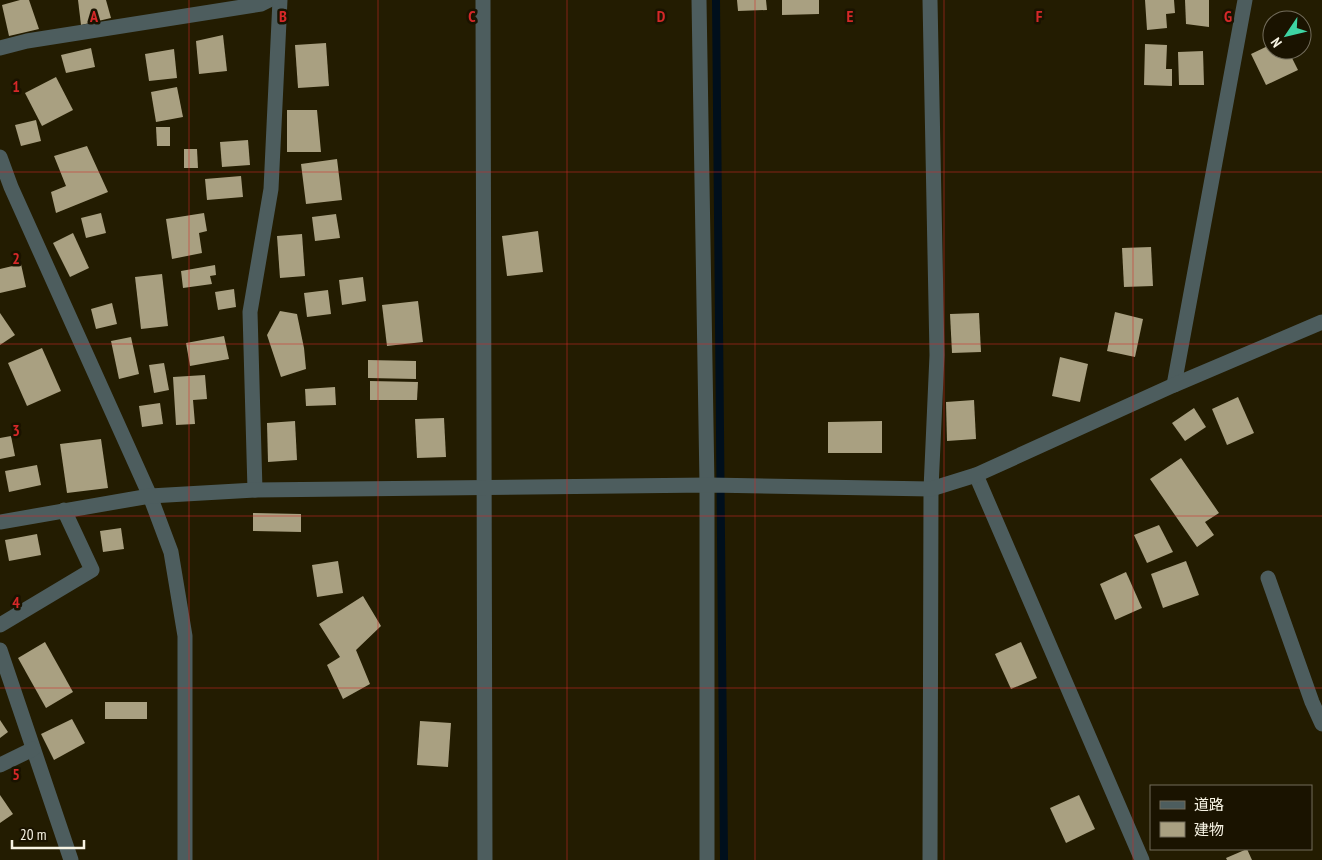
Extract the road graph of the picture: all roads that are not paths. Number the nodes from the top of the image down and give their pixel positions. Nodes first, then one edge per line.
1 (269, 0) edge
2 (280, 0) edge
3 (483, 0) edge
4 (699, 0) edge
5 (930, 0) edge
6 (1245, 0) edge
7 (0, 48) edge
8 (0, 157) edge
9 (1322, 322) edge
10 (1174, 385) junction
11 (976, 474) junction
12 (708, 485) junction
13 (484, 488) junction
14 (931, 489) junction
15 (255, 490) junction
16 (150, 496) junction
17 (64, 510) junction
18 (0, 522) edge
19 (1268, 578) dead end
20 (0, 625) edge
21 (0, 650) edge
22 (1322, 724) edge
23 (33, 750) junction
24 (0, 765) edge
25 (71, 860) edge
26 (185, 860) edge
27 (485, 860) edge
28 (707, 860) edge
29 (930, 860) edge
30 (1142, 860) edge

1 - 7 street
2 - 15 street
3 - 13 street
4 - 12 street
5 - 14 street
6 - 10 street
8 - 16 street
9 - 10 street
10 - 11 street
11 - 14 street
11 - 30 street
12 - 13 street
12 - 14 street
12 - 28 street
13 - 15 street
13 - 27 street
14 - 29 street
15 - 16 street
16 - 17 street
16 - 26 street
17 - 18 street
17 - 20 street
19 - 22 street
21 - 23 street
23 - 24 street
23 - 25 street

